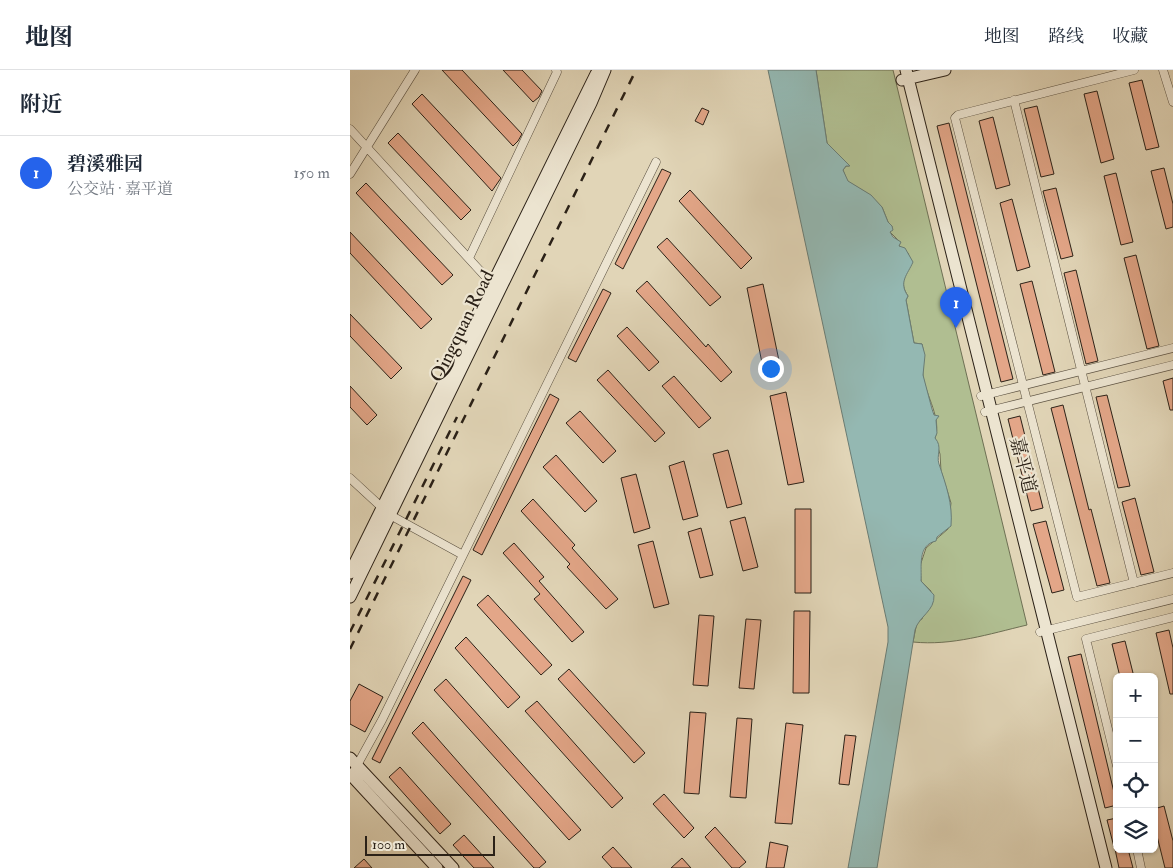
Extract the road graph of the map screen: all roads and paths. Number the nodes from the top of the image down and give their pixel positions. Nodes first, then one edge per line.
1 (415, 70) edge
2 (556, 70) edge
3 (597, 70) edge
4 (605, 70) edge
5 (945, 70) edge
6 (1134, 70) edge
7 (1164, 70) edge
8 (904, 75) edge
9 (1014, 100) junction
10 (1173, 102) edge
11 (350, 129) edge
12 (367, 147) junction
13 (656, 162) dead end
14 (350, 174) edge
15 (469, 258) junction
16 (496, 287) junction
17 (1173, 348) edge
18 (1173, 365) edge
19 (1081, 372) junction
20 (1022, 386) junction
21 (1085, 386) junction
22 (984, 395) junction
23 (1026, 401) junction
24 (988, 411) junction
25 (350, 478) edge
26 (386, 512) junction
27 (462, 555) junction
28 (350, 573) edge
29 (1173, 573) edge
30 (1134, 583) junction
31 (350, 597) edge
32 (1173, 599) edge
33 (1173, 617) edge
34 (1043, 632) junction
35 (1116, 763) edge
36 (352, 768) edge
37 (1138, 853) edge
38 (437, 868) edge
39 (453, 868) edge
40 (1098, 868) edge
41 (1106, 868) edge
42 (1142, 868) edge

1 - 12 street
2 - 15 street
3 - 16 street, Qingquan Road
4 - 16 street, Qingquan Road
5 - 8 street
6 - 9 street
7 - 10 street
8 - 22 street, 嘉平道
9 - 19 street
9 - 20 street
11 - 12 street
12 - 14 street
12 - 15 street
13 - 27 street
15 - 16 street
16 - 26 street, Qingquan Road
17 - 19 street
18 - 21 street
19 - 20 street
19 - 21 street
20 - 22 street
20 - 23 street
21 - 23 street
21 - 30 street
22 - 24 street, 嘉平道
23 - 24 street
23 - 30 street
24 - 34 street, 嘉平道
25 - 26 street
26 - 27 street
26 - 28 street, Qingquan Road
26 - 31 street, Qingquan Road
27 - 36 street
29 - 30 street
32 - 34 street
33 - 35 street
34 - 40 street, 嘉平道
34 - 41 street, 嘉平道
36 - 38 street
36 - 39 street
37 - 42 street

